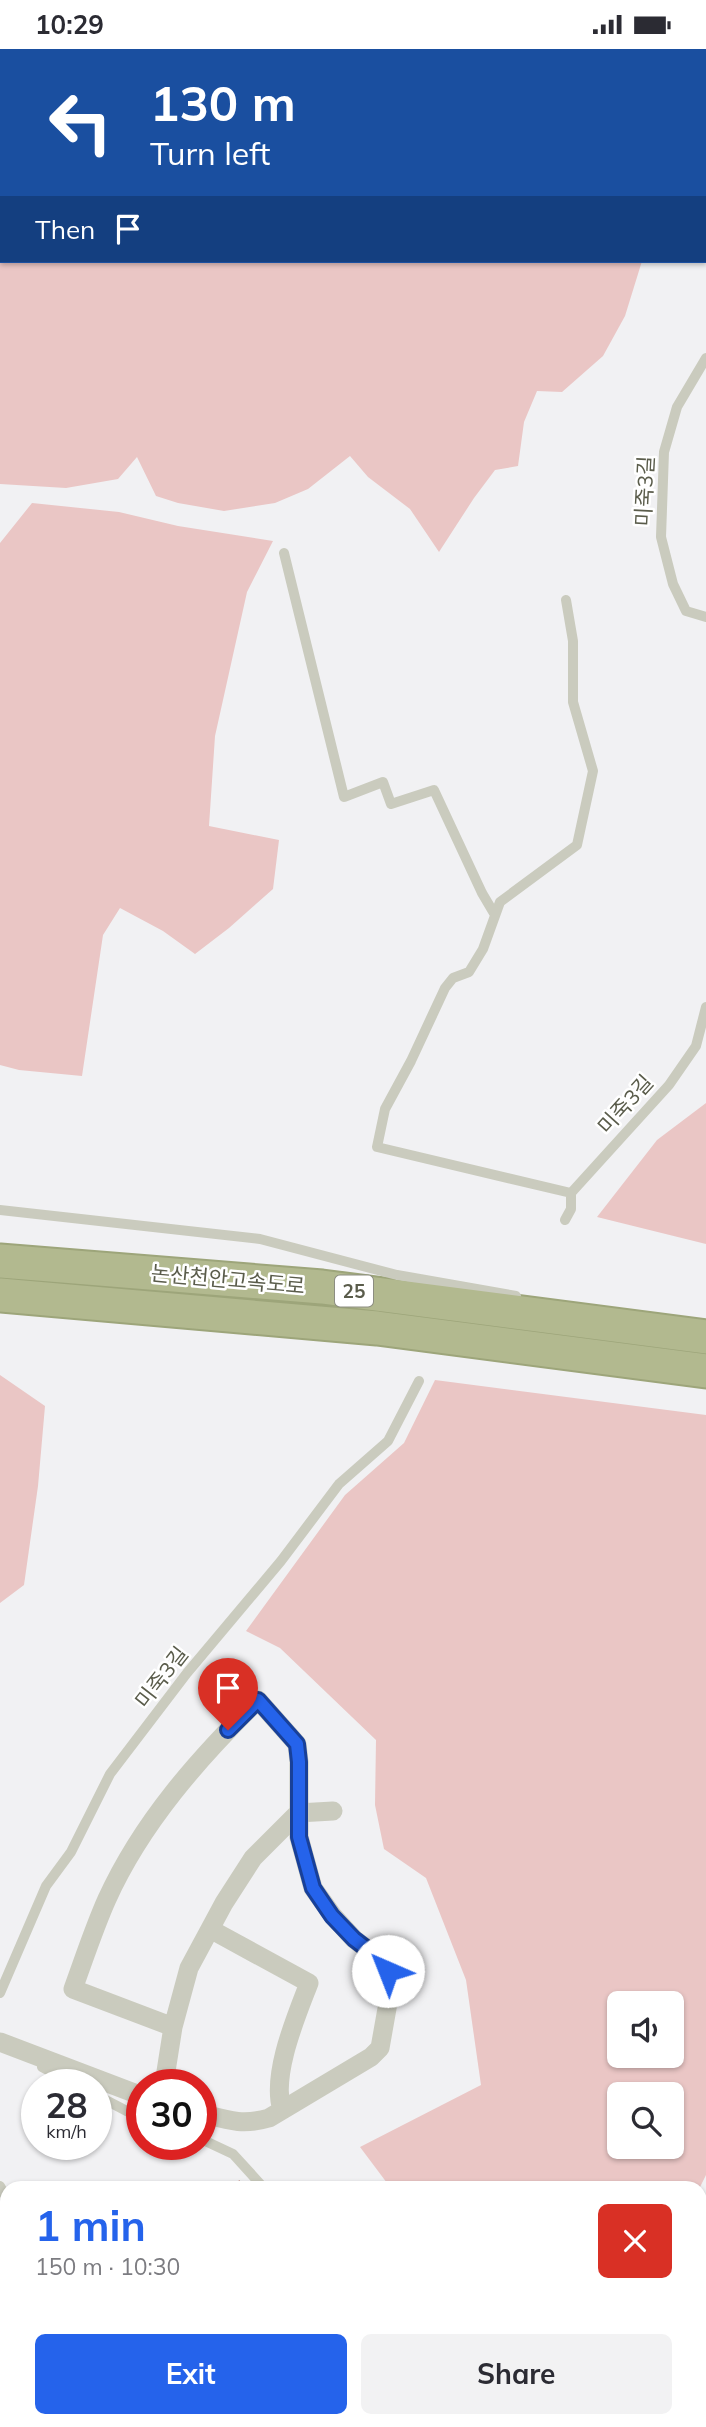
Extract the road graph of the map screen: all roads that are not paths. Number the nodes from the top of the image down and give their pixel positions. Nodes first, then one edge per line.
1 (706, 358) edge
2 (284, 553) dead end
3 (566, 600) dead end
4 (706, 617) edge
5 (495, 915) junction
6 (706, 1007) edge
7 (571, 1193) junction
8 (0, 1210) edge
9 (565, 1220) dead end
10 (0, 1261) edge
11 (0, 1295) edge
12 (530, 1298) dead end
13 (221, 1314) junction
14 (186, 1323) dead end
15 (706, 1337) edge
16 (706, 1371) edge
17 (419, 1381) dead end
18 (333, 1811) dead end
19 (298, 1813) junction
20 (210, 1929) junction
21 (0, 1993) edge
22 (173, 2027) junction
23 (0, 2043) edge
24 (48, 2069) edge
25 (166, 2069) edge
26 (126, 2090) edge
27 (282, 2110) junction
28 (217, 2117) edge
29 (217, 2146) edge
30 (258, 2181) edge

1 - 4 lane, 미죽3길
2 - 5 lane
3 - 5 lane
5 - 7 lane
6 - 7 lane, 미죽3길
7 - 9 lane, 미죽3길
8 - 12 lane
10 - 15 highway, 논산천안고속도로 / 25
11 - 13 highway, 논산천안고속도로 / 25
13 - 14 lane
13 - 16 highway, 논산천안고속도로 / 25
17 - 21 lane, 미죽3길
18 - 19 street
19 - 20 street
19 - 22 street
19 - 27 street
20 - 22 street
20 - 27 street
22 - 25 street
23 - 24 lane
23 - 26 street
27 - 28 street
29 - 30 lane

